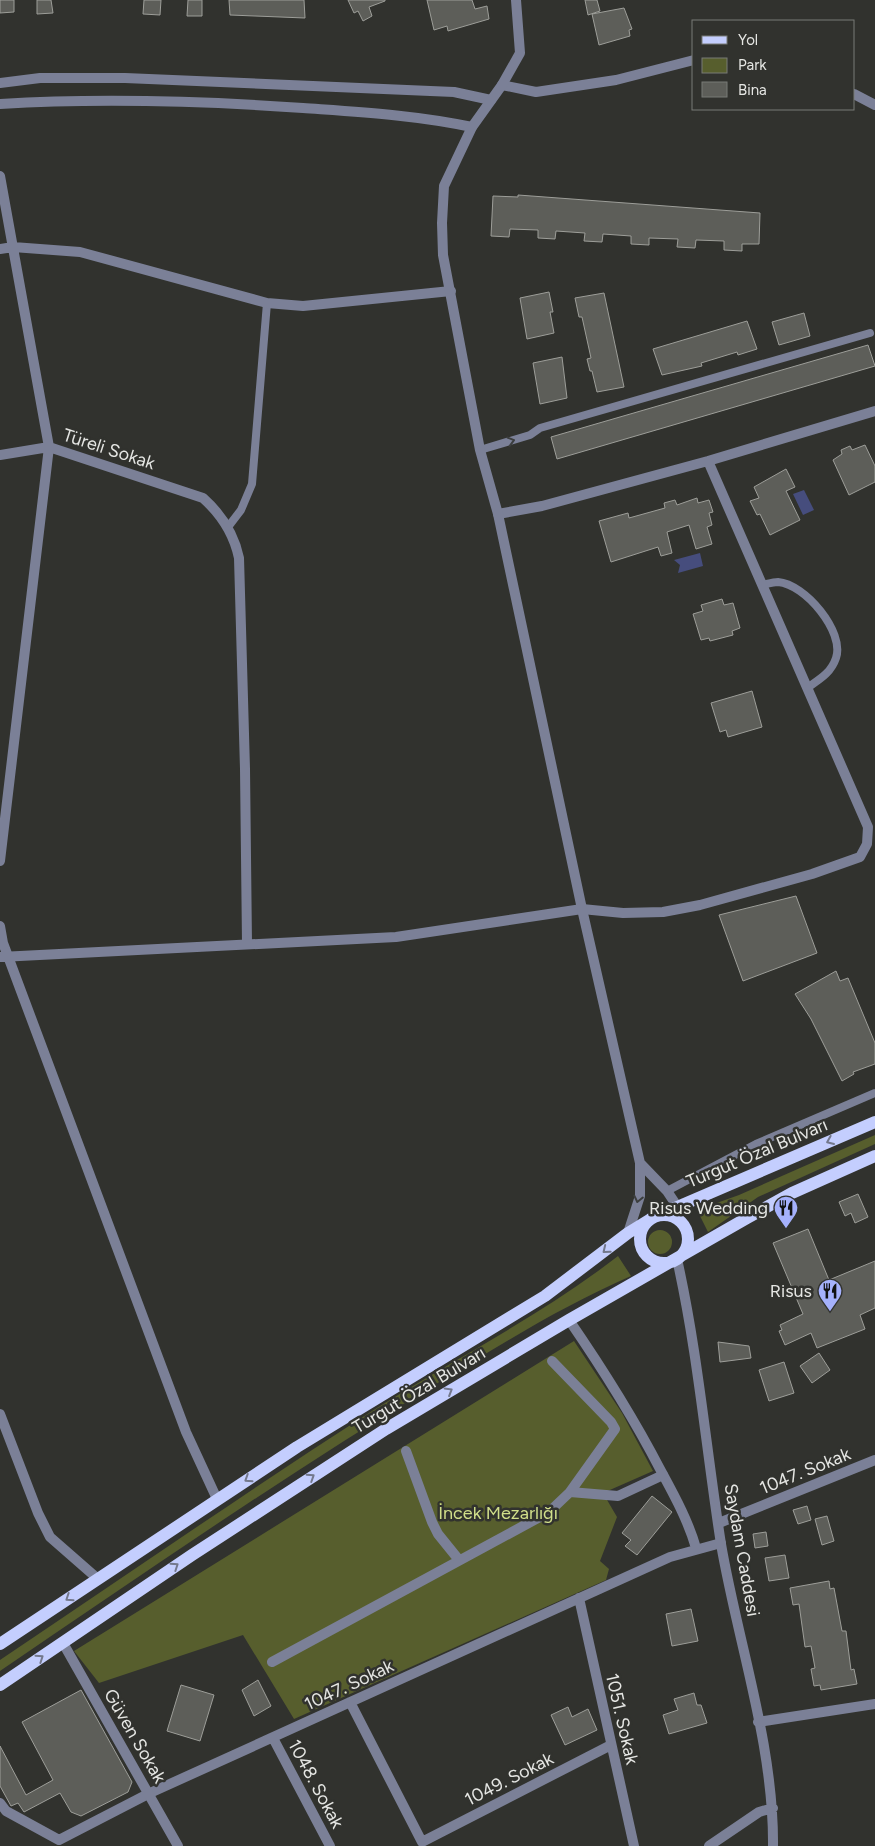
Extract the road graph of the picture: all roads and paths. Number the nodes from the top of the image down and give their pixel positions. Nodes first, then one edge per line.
1 (516, 0) edge
2 (692, 61) edge
3 (0, 83) edge
4 (502, 85) junction
5 (855, 95) edge
6 (492, 100) junction
7 (0, 104) edge
8 (875, 105) edge
9 (472, 127) junction
10 (0, 176) edge
11 (13, 247) junction
12 (0, 249) edge
13 (451, 291) junction
14 (267, 303) junction
15 (870, 333) dead end
16 (875, 411) edge
17 (49, 447) junction
18 (480, 450) junction
19 (0, 455) edge
20 (708, 461) junction
21 (498, 514) junction
22 (228, 527) junction
23 (762, 585) junction
24 (807, 688) junction
25 (0, 861) edge
26 (582, 909) junction
27 (0, 926) edge
28 (247, 944) junction
29 (4, 956) edge
30 (875, 1093) edge
31 (875, 1122) edge
32 (875, 1156) edge
33 (640, 1163) junction
34 (667, 1191) junction
35 (677, 1206) junction
36 (654, 1217) junction
37 (628, 1233) junction
38 (677, 1258) junction
39 (568, 1320) junction
40 (552, 1361) dead end
41 (0, 1414) edge
42 (406, 1451) dead end
43 (875, 1460) edge
44 (663, 1475) junction
45 (570, 1492) junction
46 (217, 1499) junction
47 (719, 1523) junction
48 (721, 1543) junction
49 (696, 1548) junction
50 (459, 1560) junction
51 (98, 1579) junction
52 (579, 1598) junction
53 (63, 1642) junction
54 (0, 1644) edge
55 (272, 1662) dead end
56 (0, 1685) edge
57 (350, 1702) junction
58 (875, 1704) edge
59 (758, 1722) junction
60 (273, 1738) junction
61 (611, 1745) junction
62 (150, 1793) junction
63 (0, 1803) edge
64 (773, 1808) junction
65 (61, 1843) edge
66 (178, 1846) edge
67 (330, 1846) edge
68 (634, 1846) edge
69 (709, 1846) edge
70 (774, 1846) edge

1 - 4 street
2 - 4 street
3 - 6 street
4 - 6 street
5 - 8 street
6 - 9 street
7 - 9 street
9 - 13 street
10 - 11 street
11 - 12 street
11 - 14 street
11 - 17 street
13 - 14 street
13 - 18 street
14 - 22 lane
18 -> 15 lane
16 - 20 street
17 - 19 street
17 - 22 street, Türeli Sokak
17 - 25 street
18 - 21 street
20 - 21 street
20 - 23 street
21 - 26 street
22 - 28 street, Türeli Sokak
23 - 24 street
23 - 24 lane
24 - 26 street
26 - 28 street
26 - 33 street
27 - 29 street
28 - 29 street
29 - 46 street
30 - 34 lane
31 -> 35 main road, Turgut Özal Bulvarı
32 - 38 main road, Turgut Özal Bulvarı
33 - 34 street
33 -> 37 street
34 - 35 street
35 - 36 main road, Turgut Özal Bulvarı
36 - 37 main road, Turgut Özal Bulvarı
36 - 38 main road
36 - 38 main road
37 -> 46 main road, Turgut Özal Bulvarı
38 - 39 main road, Turgut Özal Bulvarı
38 - 47 street, Saydam Caddesi
39 - 44 street
53 -> 39 main road, Turgut Özal Bulvarı
40 - 45 street
41 - 51 street
42 - 50 street
43 - 47 street, 1047. Sokak
44 - 45 street
44 - 49 street
45 - 50 street
46 - 51 main road, Turgut Özal Bulvarı
47 - 48 street, Saydam Caddesi
48 - 49 street, 1047. Sokak
48 - 59 street, Saydam Caddesi
49 - 52 street, 1047. Sokak
50 - 55 street
51 -> 54 main road, Turgut Özal Bulvarı
52 - 57 street, 1047. Sokak
52 - 61 street, 1051. Sokak
56 -> 53 main road, Turgut Özal Bulvarı
53 - 62 street, Güven Sokak
57 - 60 street, 1047. Sokak
57 - 61 street, 1049. Sokak
58 - 59 street
59 - 64 street, Saydam Caddesi
60 - 62 street, 1047. Sokak
60 - 67 street, 1048. Sokak
61 - 68 street, 1051. Sokak
62 - 65 street, 1047. Sokak
62 - 66 street, Güven Sokak
63 - 65 street, 1047. Sokak
64 - 69 street
64 - 70 street, Saydam Caddesi

